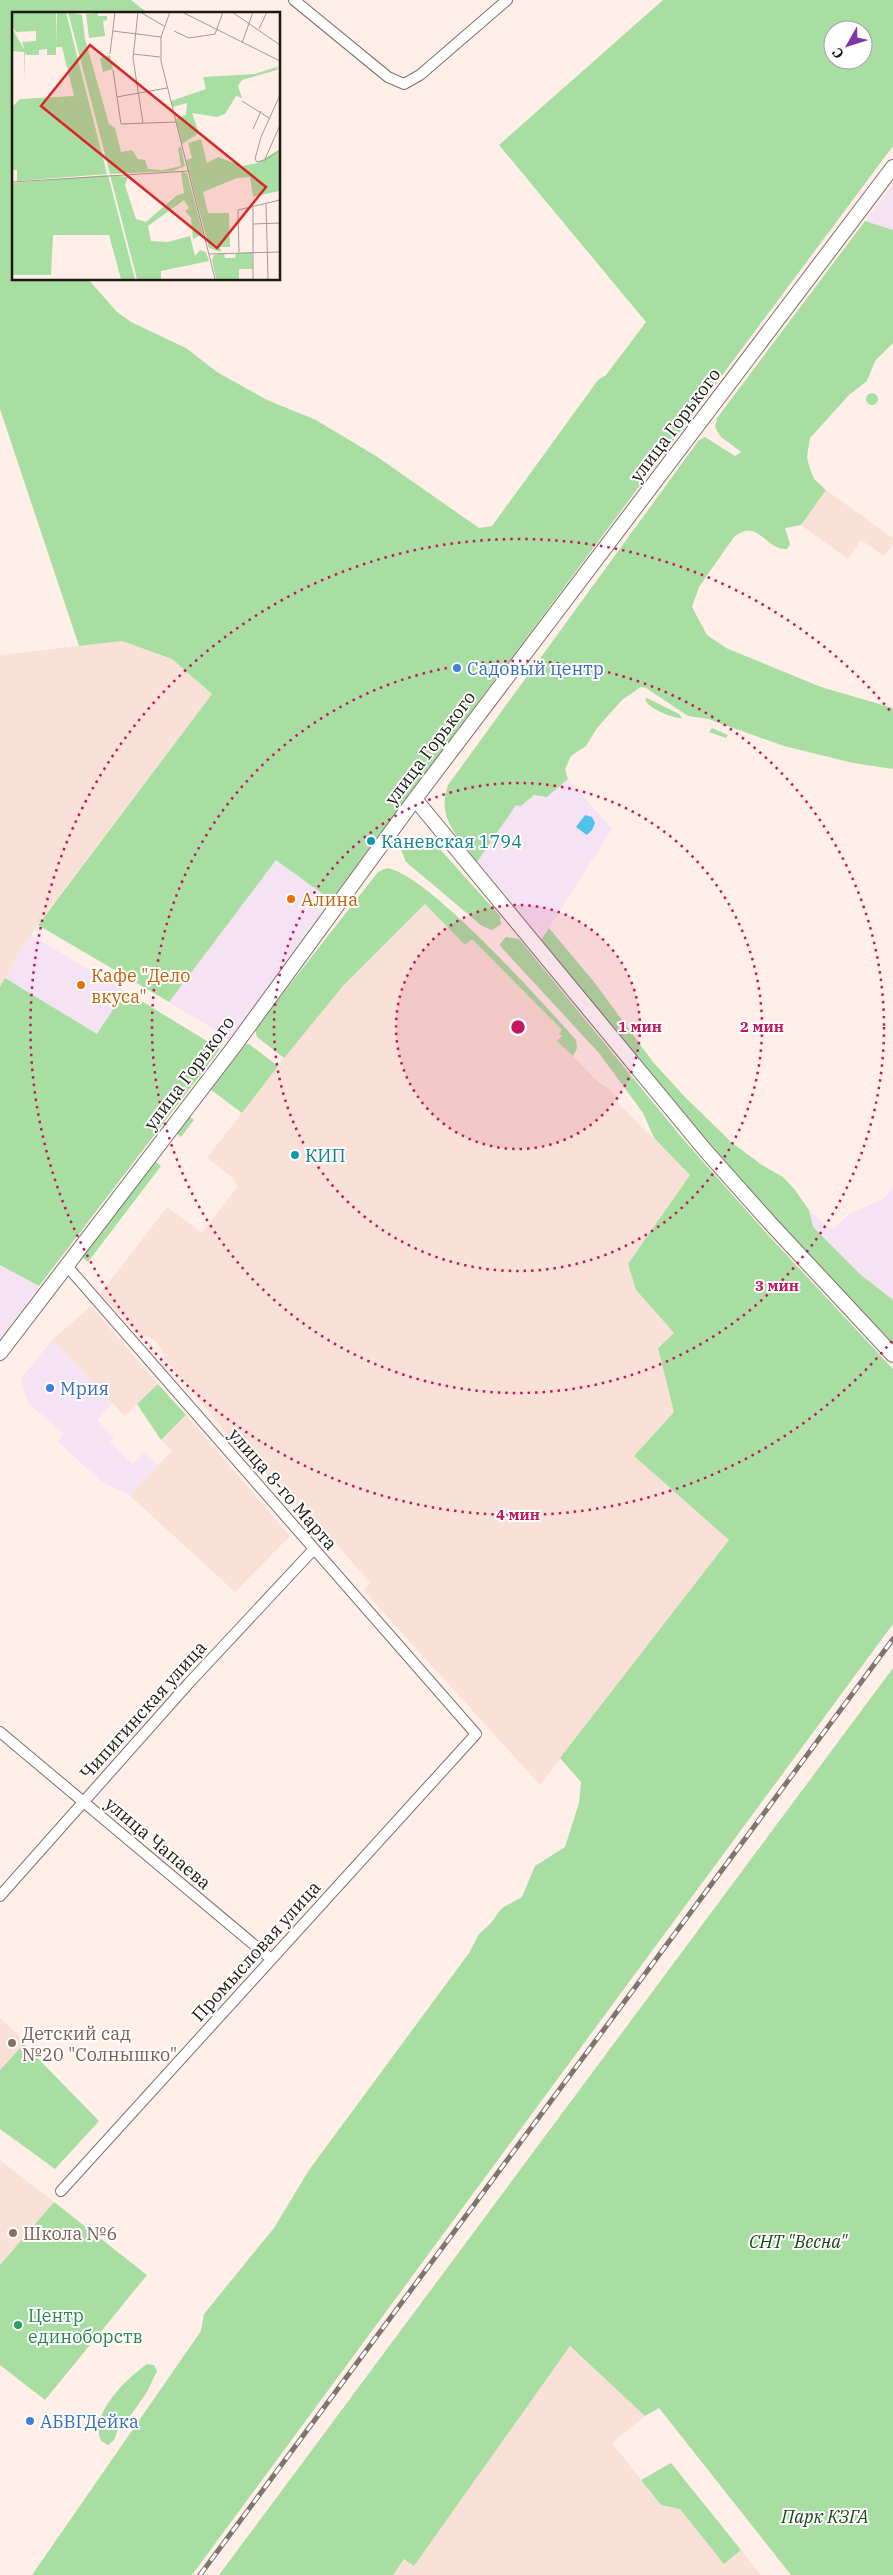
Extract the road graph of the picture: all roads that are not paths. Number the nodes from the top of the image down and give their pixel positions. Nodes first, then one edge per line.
1 (294, 0) edge
2 (507, 0) edge
3 (893, 167) edge
4 (415, 799) junction
5 (66, 1265) junction
6 (0, 1353) edge
7 (893, 1355) edge
8 (314, 1549) junction
9 (0, 1732) edge
10 (476, 1734) joint
11 (83, 1801) junction
12 (0, 1896) edge
13 (271, 1959) junction
14 (61, 2190) dead end

1 - 2 street
3 - 4 main road, улица Горького
4 - 5 main road, улица Горького
4 - 7 main road
5 - 6 main road, улица Горького
5 - 8 street, улица 8-го Марта
8 - 10 street, улица 8-го Марта
8 - 11 street, Чипигинская улица
9 - 11 street, улица Чапаева
10 - 13 street, Промысловая улица
11 - 12 street, Чипигинская улица
11 - 13 street, улица Чапаева
13 - 14 street, Промысловая улица

